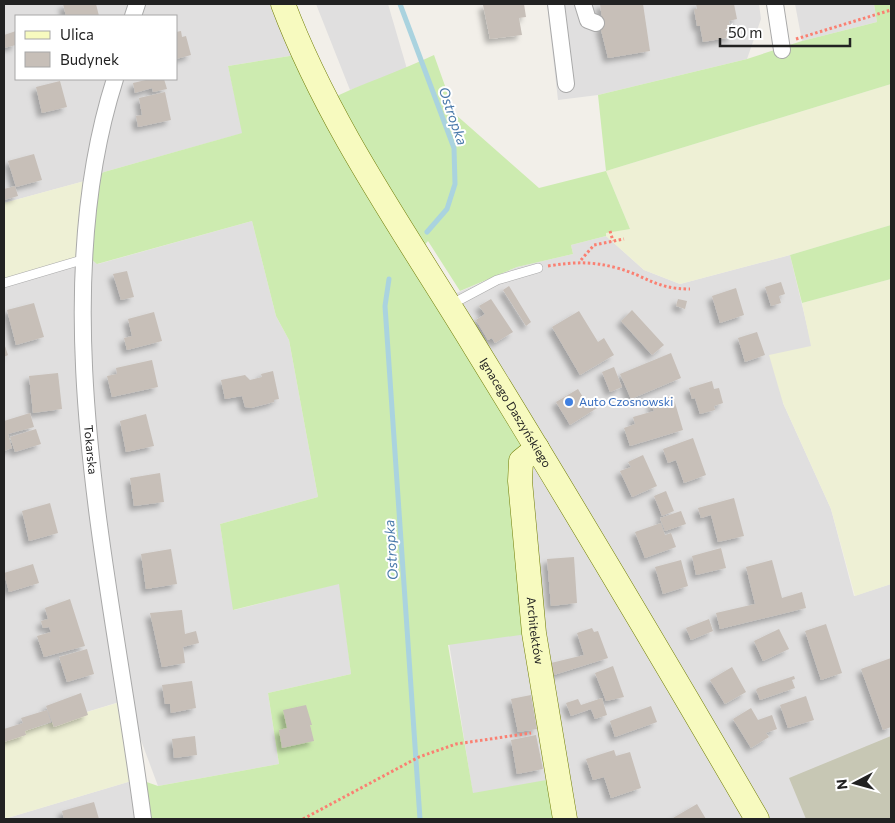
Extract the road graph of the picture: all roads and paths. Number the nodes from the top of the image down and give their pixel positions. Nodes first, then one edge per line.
1 (283, 4) edge
2 (556, 4) edge
3 (583, 4) edge
4 (775, 4) edge
5 (891, 10) edge
6 (596, 23) dead end
7 (782, 47) joint
8 (115, 80) edge
9 (566, 84) dead end
10 (610, 231) dead end
11 (624, 239) dead end
12 (613, 241) junction
13 (86, 259) junction
14 (581, 261) junction
15 (538, 268) joint
16 (4, 283) edge
17 (690, 289) dead end
18 (450, 305) junction
19 (537, 448) junction
20 (540, 732) dead end
21 (143, 819) edge
22 (302, 819) edge
23 (565, 819) edge
24 (756, 819) edge

1 - 18 main road, Ignacego Daszyńskiego
2 - 9 street
3 - 6 street
4 - 7 street
5 - 7 path
8 - 13 street, Tokarska
10 - 12 path
11 - 12 path
12 - 14 path
13 - 16 lane
13 - 21 street, Tokarska
14 - 15 path
14 - 17 path
15 - 18 lane
18 - 19 main road, Ignacego Daszyńskiego
19 - 23 main road, Architektów
19 - 24 main road, Ignacego Daszyńskiego
20 - 22 path

